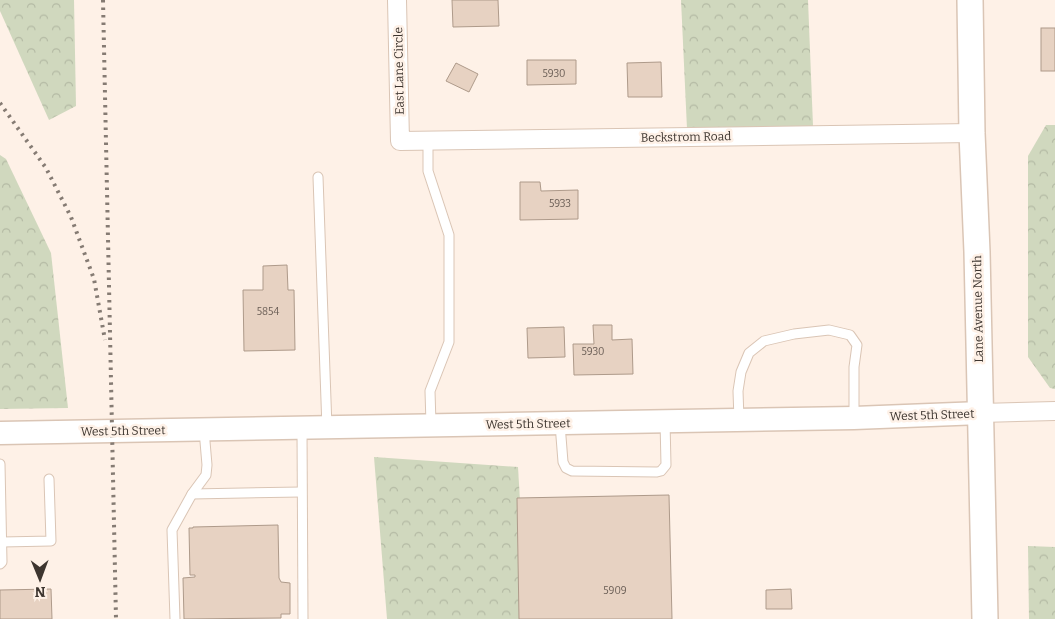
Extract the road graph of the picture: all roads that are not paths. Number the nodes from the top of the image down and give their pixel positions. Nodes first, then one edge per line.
1 (398, 0) edge
2 (970, 0) edge
3 (972, 133) junction
4 (400, 141) joint
5 (428, 141) junction
6 (318, 177) dead end
7 (1055, 411) edge
8 (981, 413) junction
9 (854, 418) junction
10 (739, 420) junction
11 (665, 421) junction
12 (560, 424) junction
13 (431, 426) junction
14 (302, 428) junction
15 (327, 428) junction
16 (204, 430) junction
17 (0, 433) edge
18 (0, 464) edge
19 (49, 479) dead end
20 (301, 492) junction
21 (192, 494) junction
22 (2, 542) junction
23 (0, 564) edge
24 (175, 619) edge
25 (303, 619) edge
26 (986, 619) edge

1 - 4 street, East Lane Circle
2 - 3 main road, Lane Avenue North
3 - 5 street, Beckstrom Road
3 - 8 main road, Lane Avenue North
4 - 5 street, Beckstrom Road
5 - 13 lane
6 - 15 lane
7 - 8 street, West 5th Street
8 - 9 street, West 5th Street
8 - 26 main road, Lane Avenue North
9 - 10 street, West 5th Street
9 - 10 lane
10 - 11 street, West 5th Street
11 - 12 street, West 5th Street
11 - 12 lane
12 - 13 street, West 5th Street
13 - 15 street, West 5th Street
14 - 15 street, West 5th Street
14 - 16 street, West 5th Street
14 - 20 lane
16 - 17 street, West 5th Street
16 - 21 lane
18 - 22 lane
19 - 22 lane
20 - 21 lane
20 - 25 lane
21 - 24 lane
22 - 23 lane

